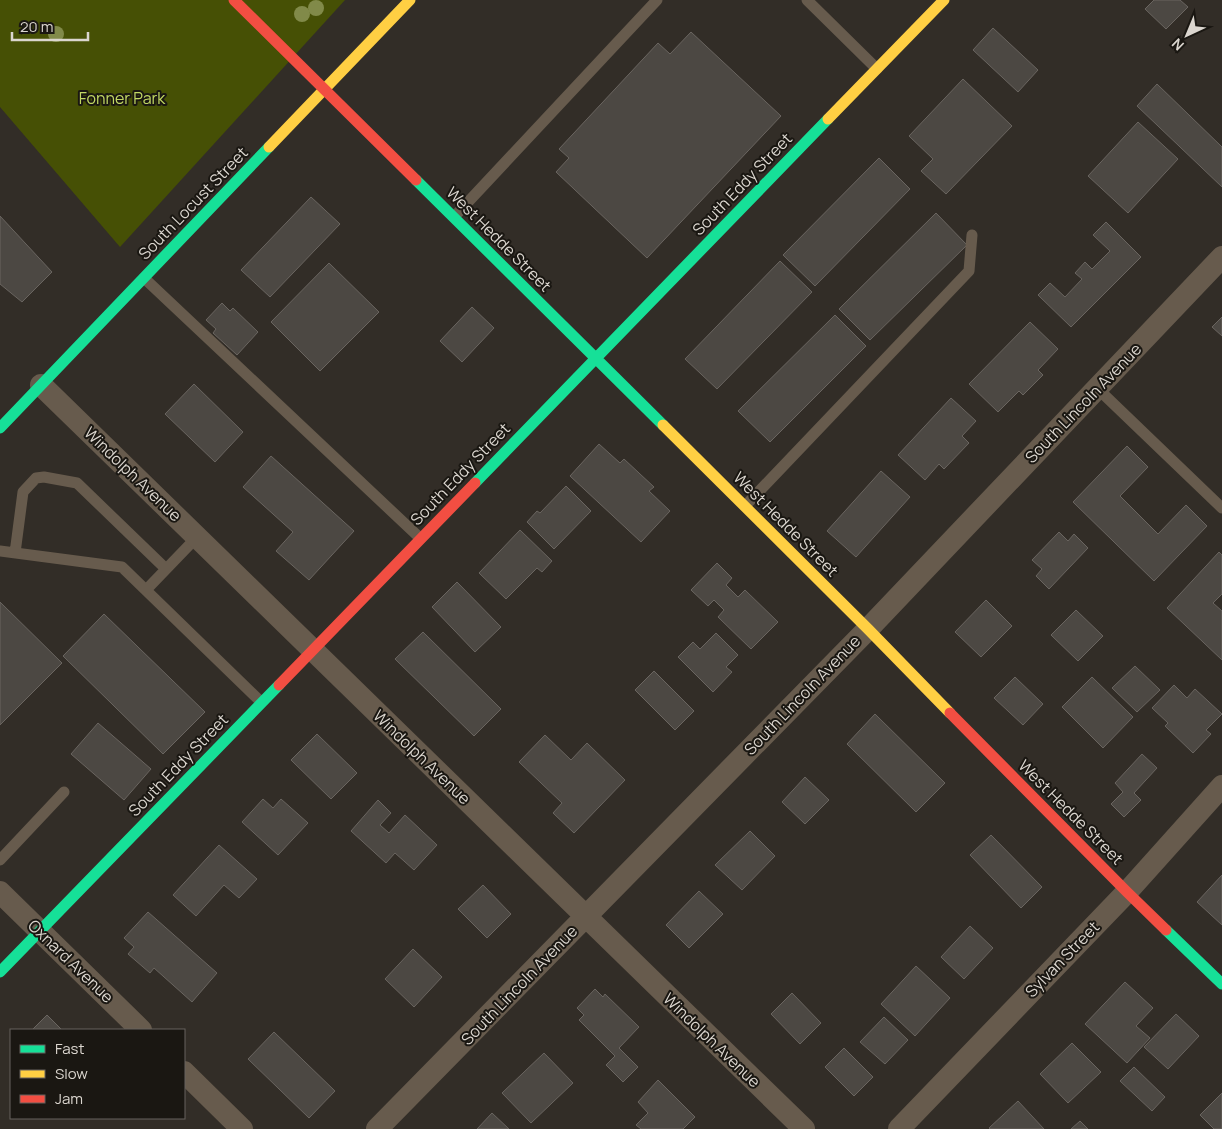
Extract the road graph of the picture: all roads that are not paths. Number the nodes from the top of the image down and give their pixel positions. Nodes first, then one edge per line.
1 (234, 0) edge
2 (410, 0) edge
3 (657, 0) edge
4 (807, 0) edge
5 (944, 0) edge
6 (877, 68) junction
7 (325, 89) junction
8 (454, 217) junction
9 (972, 235) dead end
10 (1222, 257) edge
11 (144, 278) junction
12 (595, 358) junction
13 (42, 385) junction
14 (1097, 388) junction
15 (0, 428) edge
16 (744, 506) junction
17 (1222, 508) edge
18 (197, 537) junction
19 (420, 538) junction
20 (0, 552) edge
21 (16, 554) junction
22 (166, 569) junction
23 (146, 590) junction
24 (868, 628) junction
25 (312, 650) junction
26 (261, 702) junction
27 (1222, 786) edge
28 (64, 792) dead end
29 (0, 860) edge
30 (0, 892) edge
31 (1127, 892) junction
32 (586, 916) junction
33 (40, 931) junction
34 (0, 972) edge
35 (1222, 984) edge
36 (140, 1029) edge
37 (185, 1073) edge
38 (242, 1129) edge
39 (377, 1129) edge
40 (804, 1129) edge
41 (899, 1129) edge

1 - 7 street, West Hedde Street
2 - 7 street, South Locust Street
3 - 8 lane
4 - 6 lane
5 - 6 street, South Eddy Street
6 - 12 street, South Eddy Street
7 - 8 street, West Hedde Street
7 - 11 street, South Locust Street
8 - 12 street, West Hedde Street
9 - 16 lane
10 - 14 street, South Lincoln Avenue
11 - 13 street, South Locust Street
11 - 19 lane
12 - 16 street, West Hedde Street
12 - 19 street, South Eddy Street
13 - 15 street, South Locust Street
13 - 18 street, Windolph Avenue
14 - 17 lane
14 - 24 street, South Lincoln Avenue
16 - 24 street, West Hedde Street
18 - 22 lane
18 - 25 street, Windolph Avenue
19 - 25 street, South Eddy Street
20 - 21 lane
21 - 22 lane
21 - 23 lane
22 - 23 lane
23 - 26 lane
24 - 31 street, West Hedde Street
24 - 32 street, South Lincoln Avenue
25 - 26 street, South Eddy Street
25 - 32 street, Windolph Avenue
26 - 33 street, South Eddy Street
27 - 31 street, Sylvan Street
28 - 29 lane
30 - 33 street, Oxnard Avenue
31 - 35 street, West Hedde Street
31 - 41 street, Sylvan Street
32 - 39 street, South Lincoln Avenue
32 - 40 street, Windolph Avenue
33 - 34 street, South Eddy Street
33 - 36 street, Oxnard Avenue
37 - 38 street

